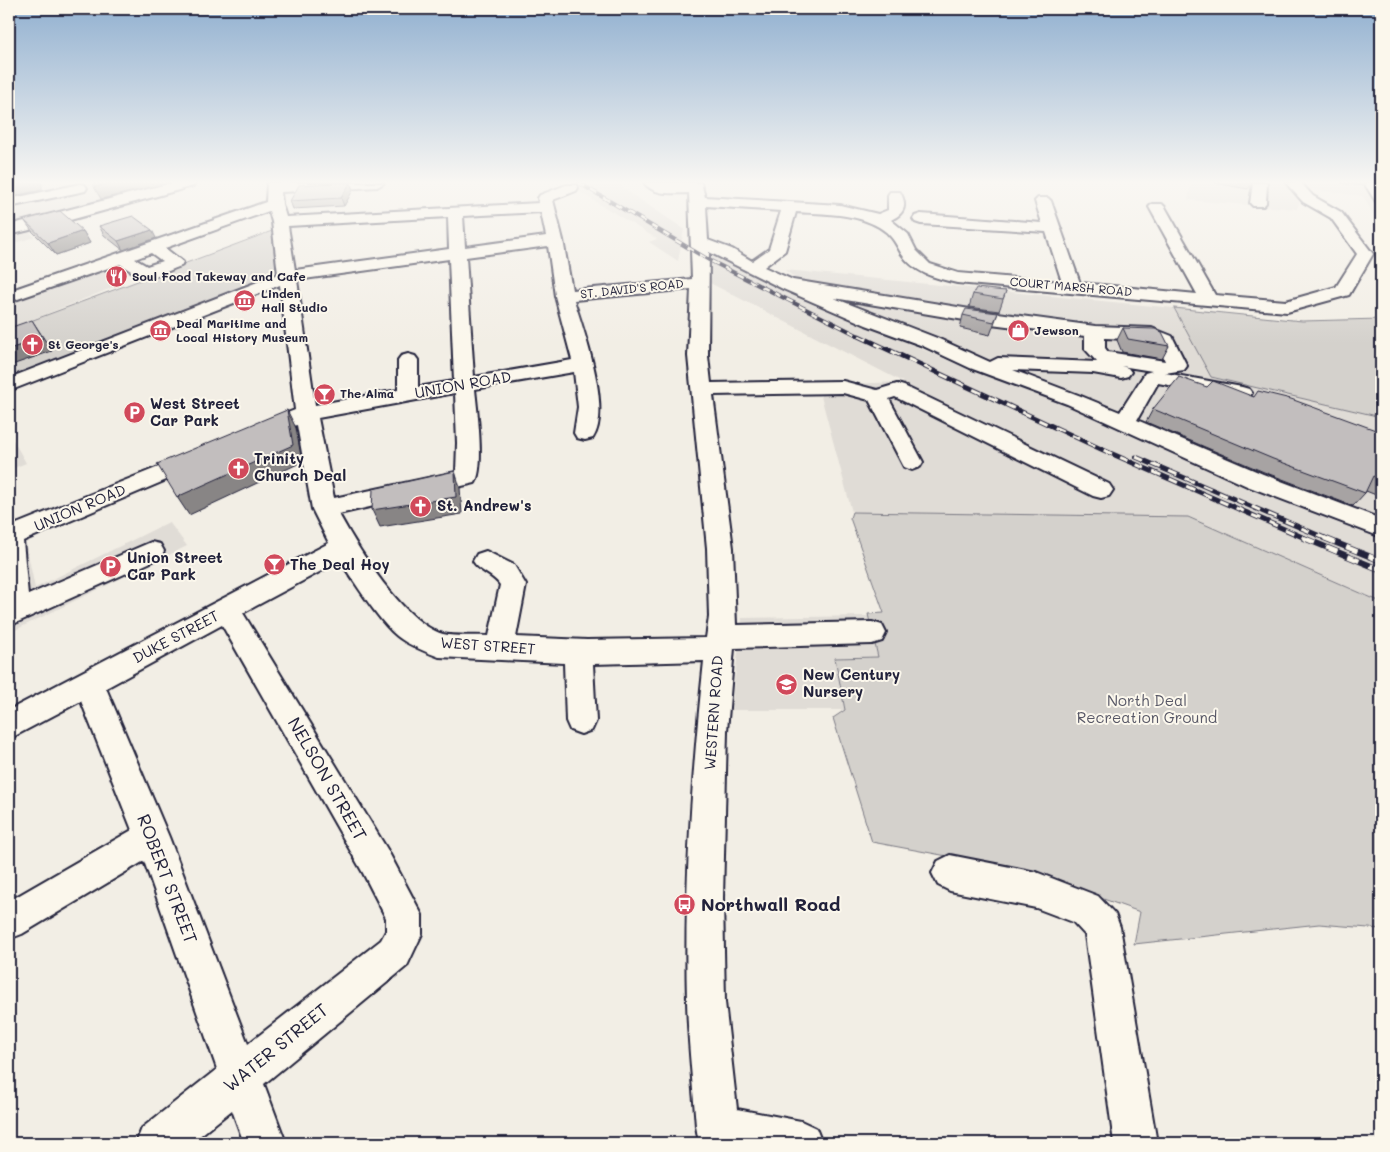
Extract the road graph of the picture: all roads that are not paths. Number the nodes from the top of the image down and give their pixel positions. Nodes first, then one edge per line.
1 (176, 237) edge
2 (282, 237) edge
3 (456, 237) edge
4 (554, 237) edge
5 (700, 237) edge
6 (781, 237) edge
7 (902, 237) edge
8 (1055, 237) edge
9 (1174, 237) edge
10 (1352, 237) edge
11 (555, 240) junction
12 (700, 243) junction
13 (152, 246) junction
14 (456, 253) junction
15 (121, 257) junction
16 (752, 268) junction
17 (288, 276) junction
18 (700, 282) junction
19 (789, 285) junction
20 (1072, 287) junction
21 (564, 296) junction
22 (9, 297) edge
23 (1209, 300) junction
24 (1095, 332) dead end
25 (408, 360) dead end
26 (583, 364) junction
27 (977, 364) junction
28 (1152, 377) junction
29 (9, 385) edge
30 (463, 385) junction
31 (701, 389) junction
32 (408, 395) junction
33 (876, 396) junction
34 (1262, 398) edge
35 (306, 413) junction
36 (1124, 422) junction
37 (270, 428) edge
38 (585, 433) dead end
39 (216, 451) edge
40 (912, 462) dead end
41 (1101, 490) dead end
42 (324, 509) junction
43 (1381, 528) edge
44 (9, 537) edge
45 (344, 548) junction
46 (151, 551) dead end
47 (480, 557) dead end
48 (227, 610) junction
49 (12, 614) edge
50 (872, 633) dead end
51 (719, 643) junction
52 (500, 648) junction
53 (578, 652) junction
54 (89, 682) junction
55 (581, 721) dead end
56 (9, 725) edge
57 (152, 837) junction
58 (950, 873) dead end
59 (9, 921) edge
60 (394, 953) joint
61 (242, 1076) junction
62 (719, 1134) edge
63 (157, 1143) edge
64 (265, 1143) edge
65 (801, 1143) edge
66 (1136, 1143) edge

1 - 13 street
2 - 17 street, WEST STREET
3 - 14 street
4 - 11 street
5 - 12 street, WESTERN ROAD
6 - 16 street
7 - 20 street, COURT MARSH ROAD
8 - 20 street
9 - 23 street
10 - 23 street, COURT MARSH ROAD
11 - 14 street
11 - 21 street
12 - 16 street
12 - 18 street, WESTERN ROAD
13 - 15 street
13 - 15 street
14 - 17 street
14 - 30 street
15 - 22 street
16 - 19 street
17 - 29 street
17 - 35 street, WEST STREET
18 - 21 street, ST. DAVID'S ROAD
18 - 31 street, WESTERN ROAD
19 - 24 street
19 - 27 street
20 - 23 street, COURT MARSH ROAD
21 - 26 street
25 - 32 lane
26 - 30 street, UNION ROAD
26 - 38 street
27 - 28 street
27 - 36 street
28 - 34 street
28 - 36 street
30 - 32 street, UNION ROAD
30 - 42 street
31 - 33 street
31 - 51 street, WESTERN ROAD
32 - 35 street, UNION ROAD
33 - 40 street
33 - 41 lane
35 - 37 street, UNION ROAD
35 - 42 street, WEST STREET
36 - 43 street
39 - 44 street, UNION ROAD
42 - 45 street, WEST STREET
44 - 49 street
45 - 48 street, DUKE STREET
45 - 52 street, WEST STREET
46 - 49 street
47 - 52 street
48 - 54 street, DUKE STREET
48 - 60 street, NELSON STREET
50 - 51 street, WEST STREET
51 - 53 street, WEST STREET
51 - 62 street, WESTERN ROAD
52 - 53 street, WEST STREET
53 - 55 street
54 - 56 street, DUKE STREET
54 - 57 street, ROBERT STREET
57 - 59 street
57 - 61 street, ROBERT STREET
58 - 66 street
60 - 61 street, WATER STREET
61 - 63 street, WATER STREET
61 - 64 street, ROBERT STREET
62 - 65 street

